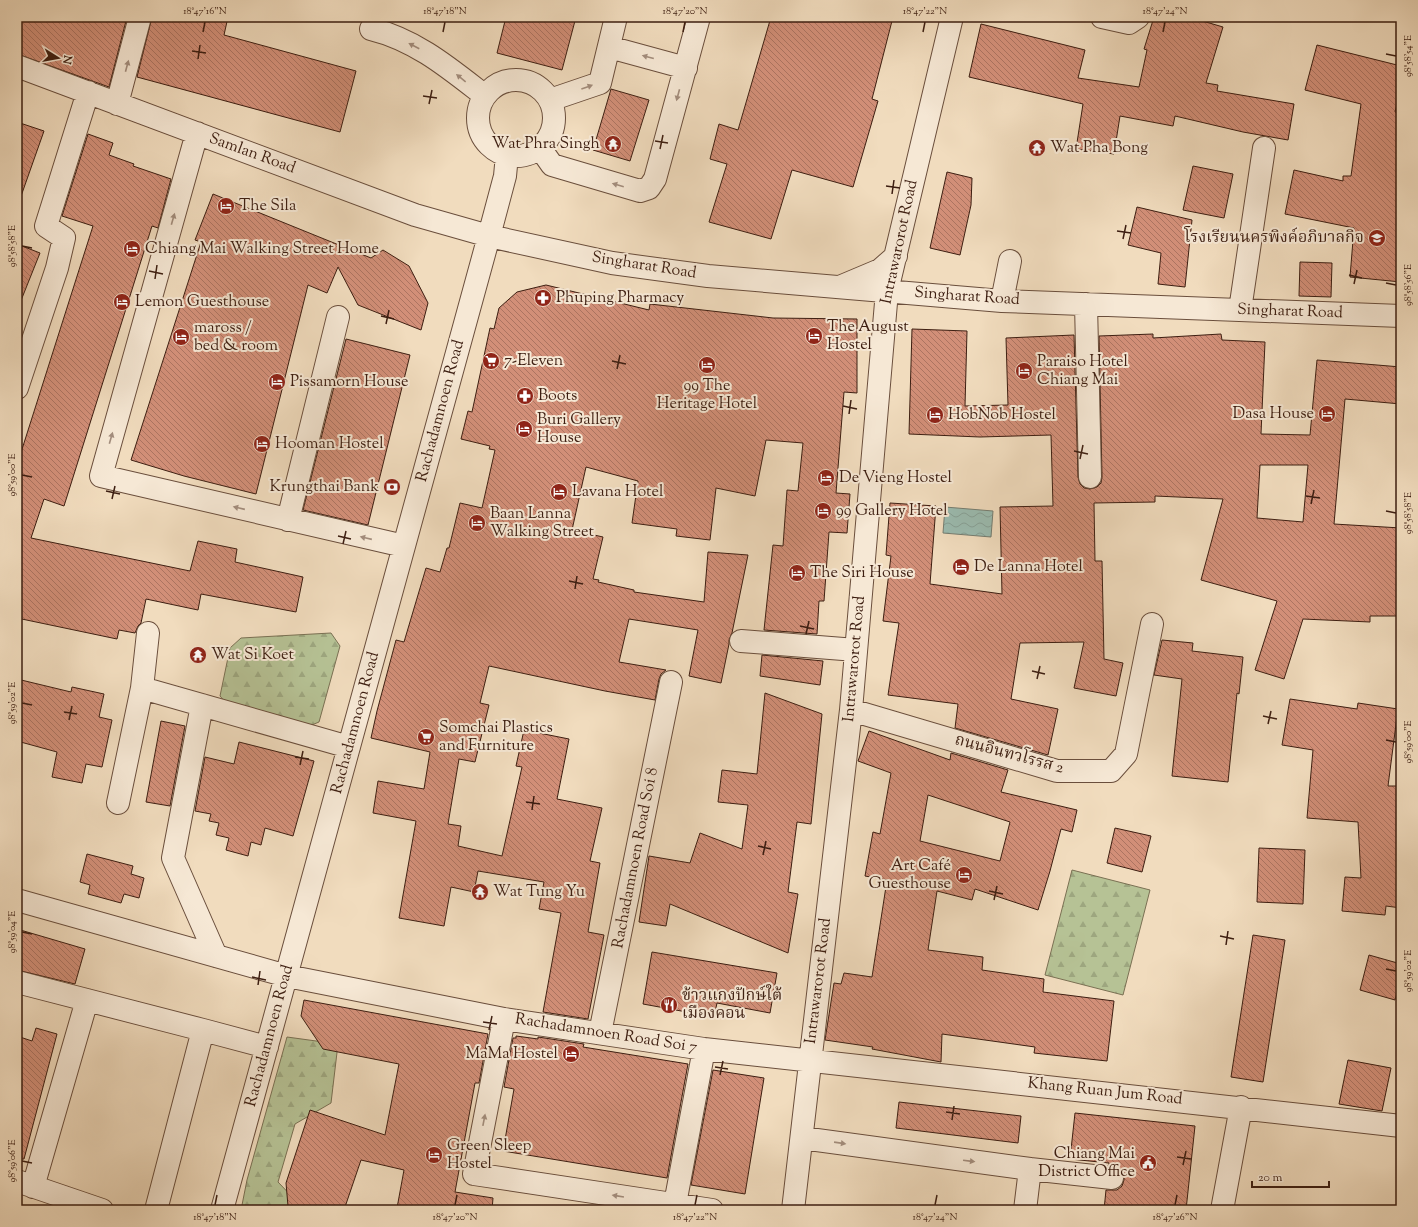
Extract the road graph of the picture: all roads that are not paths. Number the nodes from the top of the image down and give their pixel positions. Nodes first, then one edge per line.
1 (140, 17) edge
2 (616, 17) edge
3 (699, 17) edge
4 (952, 17) edge
5 (1102, 17) edge
6 (1138, 17) edge
7 (385, 26) edge
8 (609, 47) junction
9 (17, 66) edge
10 (686, 68) junction
11 (88, 92) junction
12 (485, 96) junction
13 (550, 100) junction
14 (117, 104) junction
15 (197, 133) junction
16 (540, 148) junction
17 (1264, 148) dead end
18 (507, 156) junction
19 (489, 236) junction
20 (896, 256) junction
21 (1010, 261) dead end
22 (839, 288) junction
23 (887, 291) junction
24 (1002, 301) junction
25 (1086, 304) junction
26 (1240, 310) junction
27 (1401, 316) edge
28 (338, 317) dead end
29 (17, 388) edge
30 (1090, 477) dead end
31 (288, 520) junction
32 (404, 546) junction
33 (1152, 624) dead end
34 (148, 633) dead end
35 (740, 641) dead end
36 (856, 650) junction
37 (672, 682) dead end
38 (142, 688) junction
39 (202, 705) junction
40 (852, 710) junction
41 (349, 747) junction
42 (118, 803) dead end
43 (17, 900) edge
44 (216, 956) junction
45 (287, 976) junction
46 (17, 982) edge
47 (87, 1000) junction
48 (504, 1019) junction
49 (203, 1030) junction
50 (600, 1033) junction
51 (267, 1048) junction
52 (704, 1049) junction
53 (810, 1061) junction
54 (1241, 1107) junction
55 (1401, 1126) edge
56 (802, 1138) junction
57 (1030, 1169) junction
58 (1112, 1178) dead end
59 (25, 1184) edge
60 (675, 1204) junction
61 (102, 1210) edge
62 (156, 1210) edge
63 (222, 1210) edge
64 (712, 1210) edge
65 (793, 1210) edge
66 (1025, 1210) edge
67 (1222, 1210) edge

14 -> 1 street
2 - 8 street
3 - 10 street
4 - 20 street, Intrawarorot Road
5 - 6 street
12 -> 7 street
10 -> 8 street
13 -> 8 street
9 - 11 street, Samlan Road
10 -> 16 street
11 - 14 street, Samlan Road
11 - 29 street
12 - 13 street
12 - 18 street
13 - 16 street
14 - 15 street, Samlan Road
15 - 19 street, Samlan Road
31 -> 15 street
16 - 18 street
17 - 26 street
18 - 19 street, Rachadamnoen Road
19 - 22 street, Singharat Road
19 - 32 street, Rachadamnoen Road
20 - 22 street
20 - 23 street, Intrawarorot Road
21 - 24 street
22 - 23 street, Singharat Road
23 - 24 street, Singharat Road
23 - 36 street, Intrawarorot Road
24 - 25 street, Singharat Road
25 - 26 street, Singharat Road
25 - 30 street
26 - 27 street, Singharat Road
28 - 31 street
32 -> 31 street
32 - 41 street, Rachadamnoen Road
33 - 40 street, ถนนอินทวโรรส 2
34 - 38 street
35 - 36 street
36 - 40 street, Intrawarorot Road
37 - 50 street, Rachadamnoen Road Soi 8
38 - 39 street
38 - 42 street
39 - 41 street
39 - 44 street
40 - 53 street, Intrawarorot Road
41 - 45 street, Rachadamnoen Road
43 - 44 street, Rachadamnoen Road Soi 7
44 - 45 street, Rachadamnoen Road Soi 7
45 - 48 street, Rachadamnoen Road Soi 7
45 - 51 street, Rachadamnoen Road
46 - 47 street
47 - 49 street
47 - 59 street
48 - 50 street, Rachadamnoen Road Soi 7
60 -> 48 street
49 - 51 street
49 - 62 street
50 - 52 street, Rachadamnoen Road Soi 7
51 - 63 street, Rachadamnoen Road
52 - 53 street, Rachadamnoen Road Soi 7
52 - 60 street
53 - 54 street, Khang Ruan Jum Road
53 - 56 street, Intrawarorot Road
54 - 55 street, Khang Ruan Jum Road
54 - 67 street
56 -> 57 street
56 - 65 street, Intrawarorot Road
57 - 58 street
57 - 66 street
59 - 61 street
60 - 64 street

